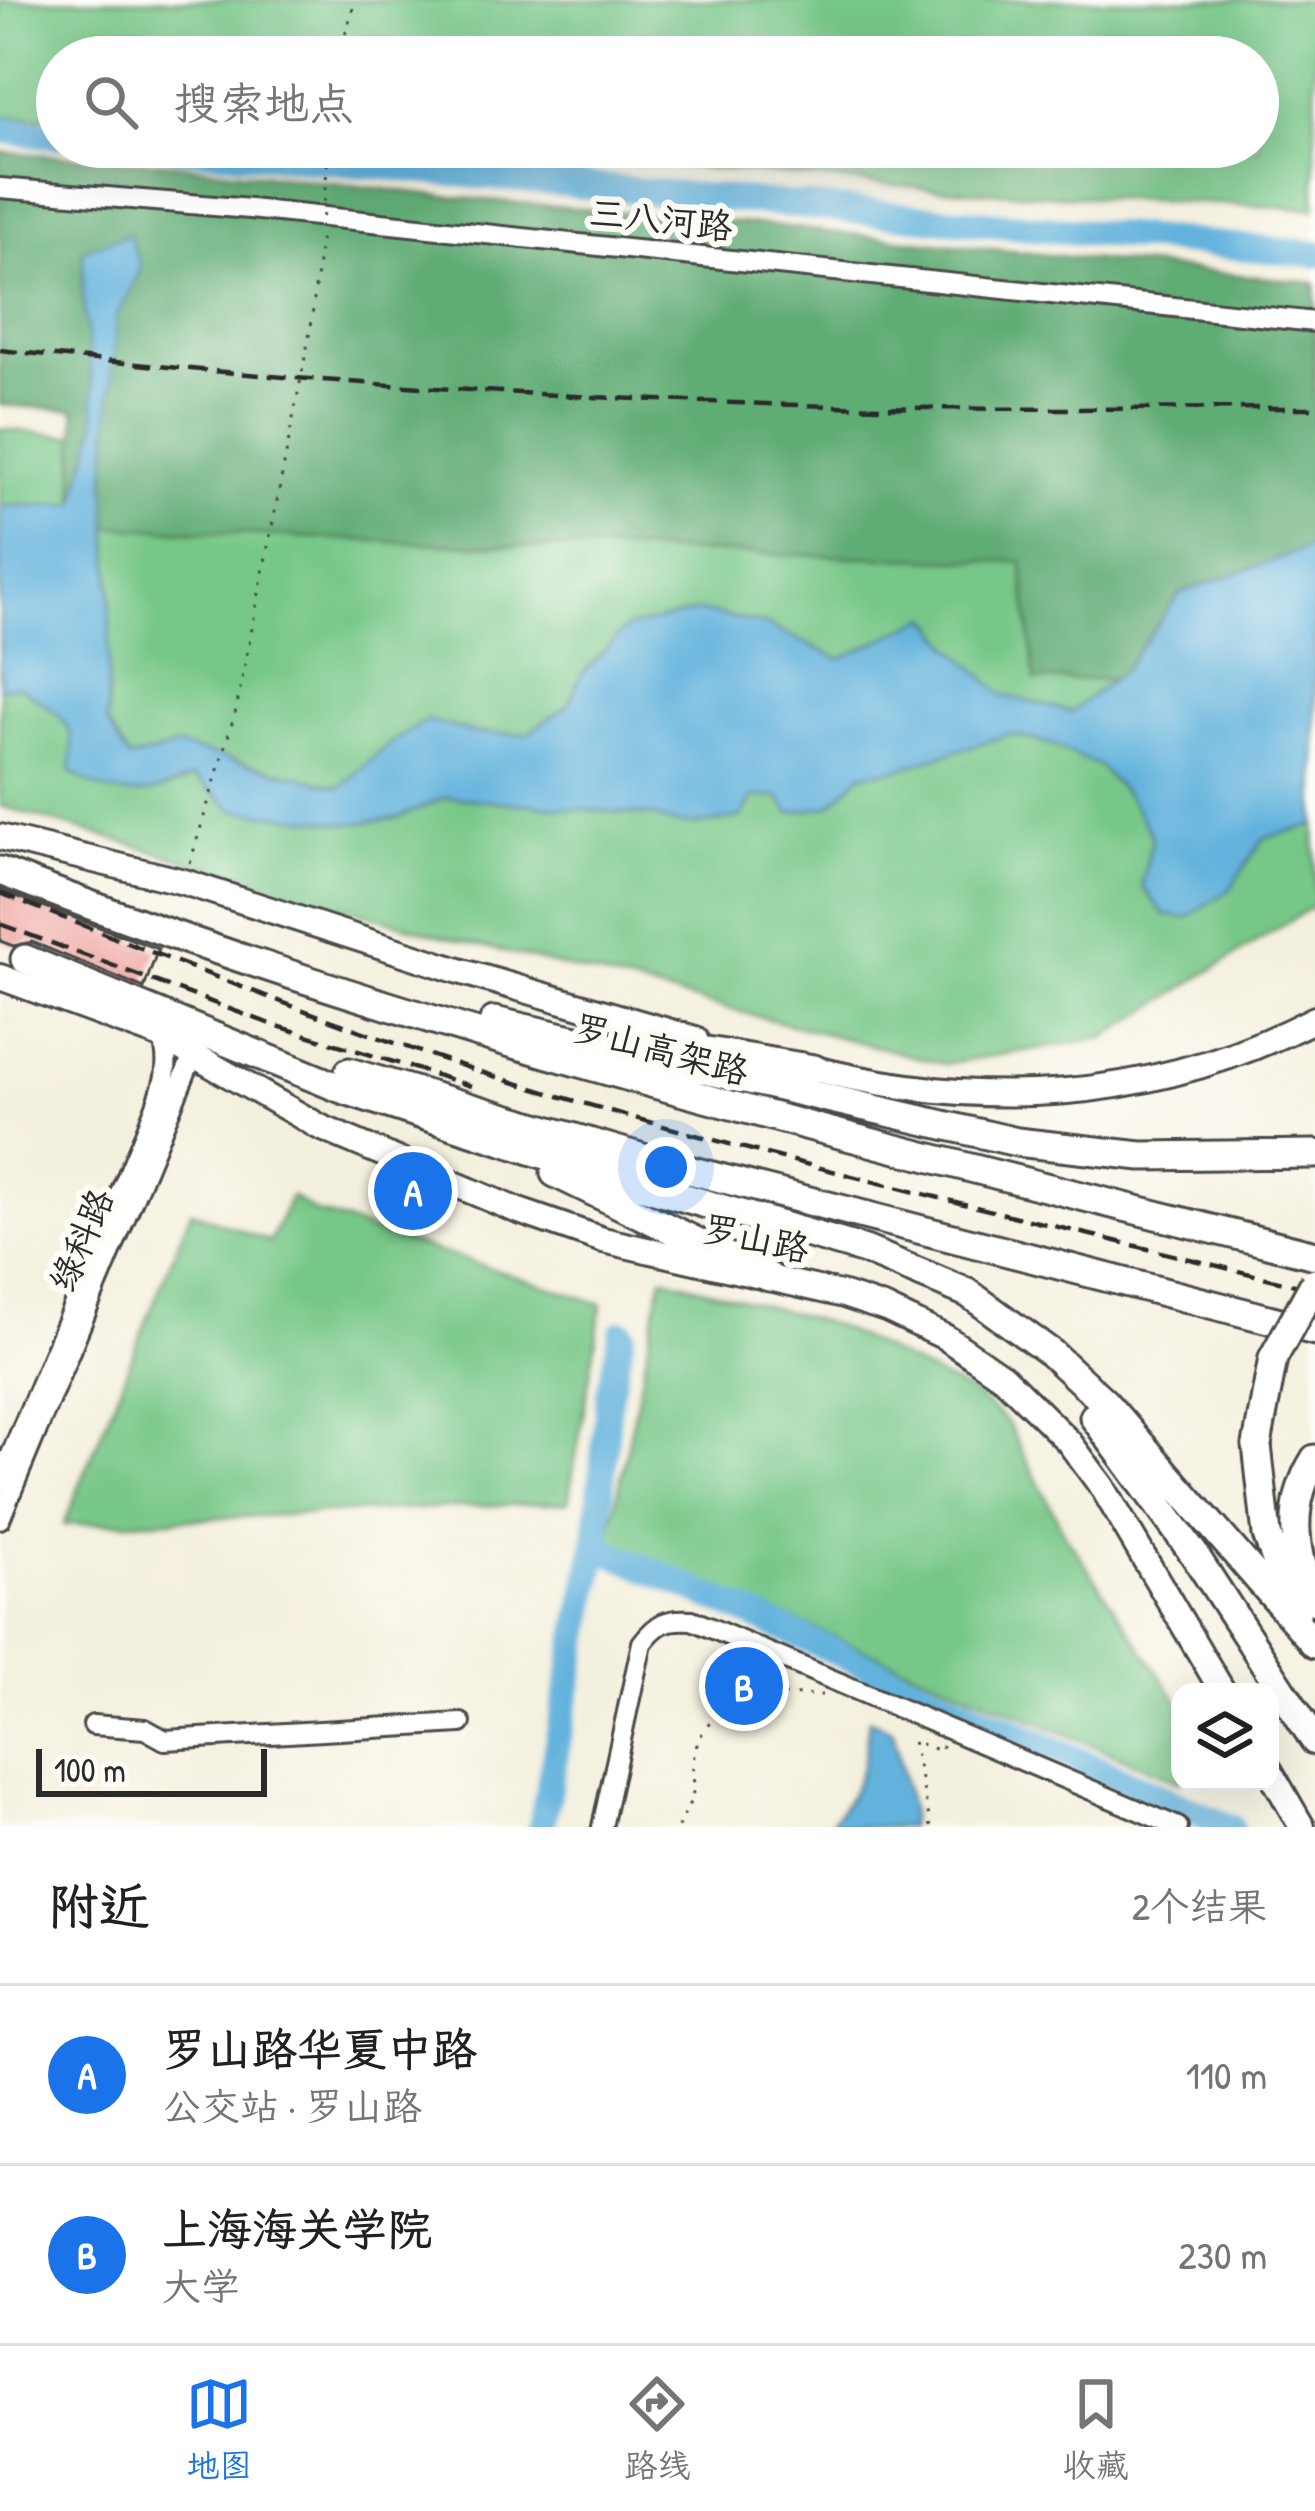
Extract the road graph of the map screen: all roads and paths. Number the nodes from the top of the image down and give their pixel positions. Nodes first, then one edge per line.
1 (355, 0) edge
2 (345, 36) edge
3 (327, 168) edge
4 (0, 188) edge
5 (1315, 322) edge
6 (0, 838) edge
7 (0, 871) edge
8 (184, 881) junction
9 (52, 891) junction
10 (12, 954) edge
11 (0, 977) edge
12 (425, 1005) junction
13 (1315, 1018) edge
14 (161, 1036) junction
15 (194, 1053) junction
16 (814, 1069) junction
17 (430, 1118) junction
18 (1315, 1136) edge
19 (1315, 1154) edge
20 (1142, 1156) junction
21 (1315, 1255) edge
22 (769, 1277) junction
23 (1315, 1282) edge
24 (1315, 1331) edge
25 (1098, 1408) junction
26 (11, 1458) edge
27 (1315, 1459) edge
28 (0, 1481) edge
29 (0, 1519) edge
30 (1315, 1601) edge
31 (1315, 1644) edge
32 (1315, 1657) edge
33 (1218, 1683) edge
34 (859, 1692) junction
35 (461, 1723) dead end
36 (93, 1725) dead end
37 (948, 1731) junction
38 (1315, 1741) edge
39 (1279, 1787) edge
40 (1125, 1818) edge
41 (602, 1827) edge
42 (678, 1827) edge
43 (931, 1827) edge
44 (1178, 1827) edge
45 (1302, 1827) edge

1 - 2 path
3 - 8 path, bridge
4 - 5 street, 三八河路
6 - 8 main road
7 - 9 highway, 罗山高架路
8 - 16 main road
9 - 12 highway
9 - 21 highway, 罗山高架路
10 - 17 highway
10 - 24 highway
11 - 14 main road, 罗山路
12 - 16 highway
12 - 20 highway
13 - 16 main road
14 - 15 main road, 罗山路
14 - 26 street, 绿科路
15 - 22 main road, 罗山路
15 - 26 street, 绿科路
17 - 22 highway
17 - 25 highway
18 - 20 highway
19 - 20 highway
22 - 33 main road, 罗山路
23 - 32 highway, bridge
25 - 31 highway
25 - 38 highway
26 - 28 street, 绿科路
26 - 29 street, 绿科路
27 - 30 highway
34 - 37 street
34 - 41 street
34 - 42 path
35 - 36 street
37 - 40 street
37 - 43 path
39 - 45 main road
40 - 44 street

